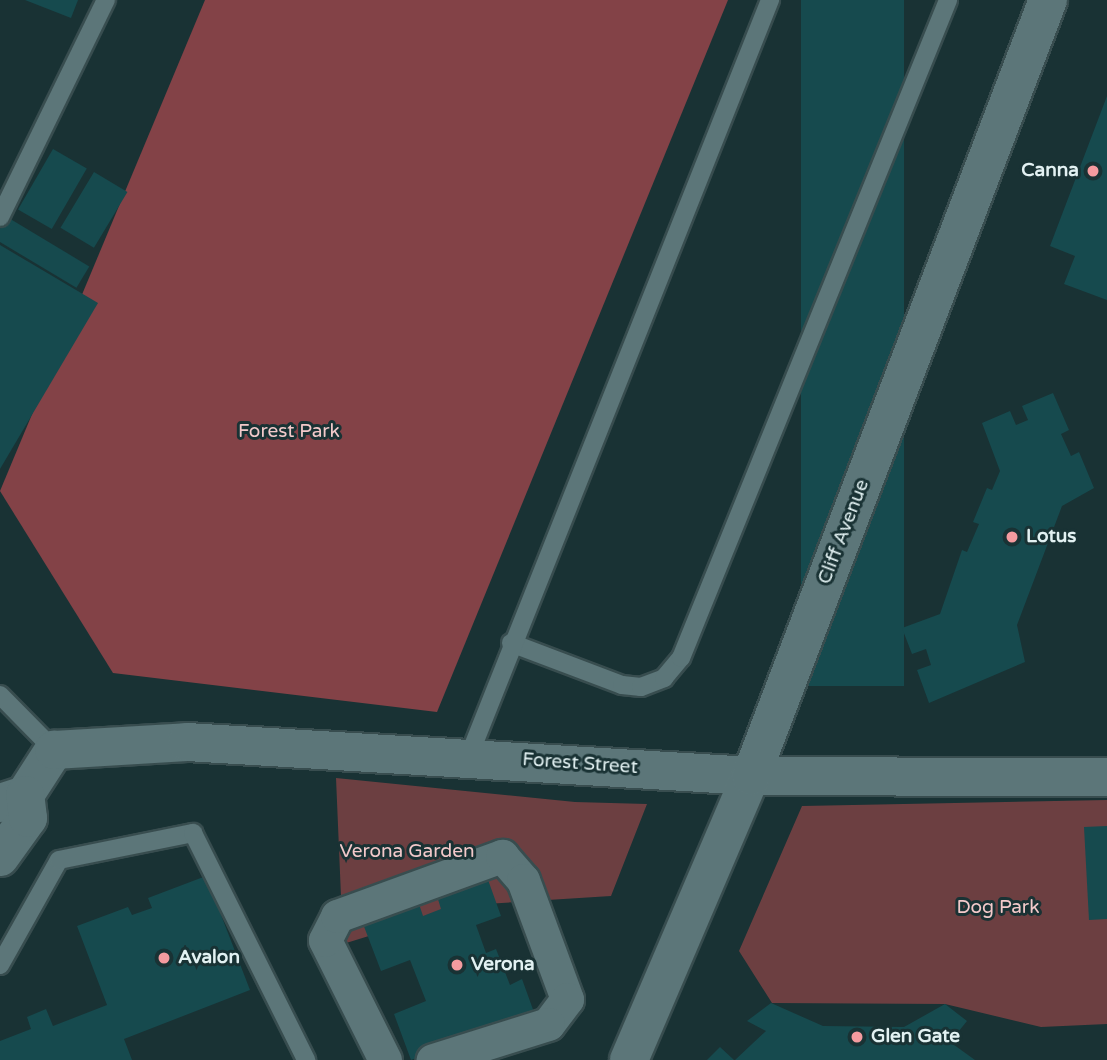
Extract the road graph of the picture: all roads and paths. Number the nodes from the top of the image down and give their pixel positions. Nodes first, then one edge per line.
1 (106, 0) edge
2 (770, 0) edge
3 (948, 0) edge
4 (1048, 0) edge
5 (0, 217) edge
6 (511, 643) junction
7 (0, 695) edge
8 (54, 750) junction
9 (469, 757) junction
10 (751, 776) junction
11 (1107, 777) edge
12 (13, 799) edge
13 (0, 857) edge
14 (0, 965) edge
15 (306, 1060) edge
16 (385, 1060) edge
17 (433, 1060) edge
18 (629, 1060) edge

1 - 5 lane
2 - 6 lane
3 - 6 lane
4 - 10 street, Cliff Avenue
6 - 9 lane
7 - 8 lane
8 - 9 street, Forest Street
8 - 12 street
9 - 10 street, Forest Street
10 - 11 street, Forest Street
10 - 18 street, Cliff Avenue
12 - 13 street
14 - 15 lane
16 - 17 street

